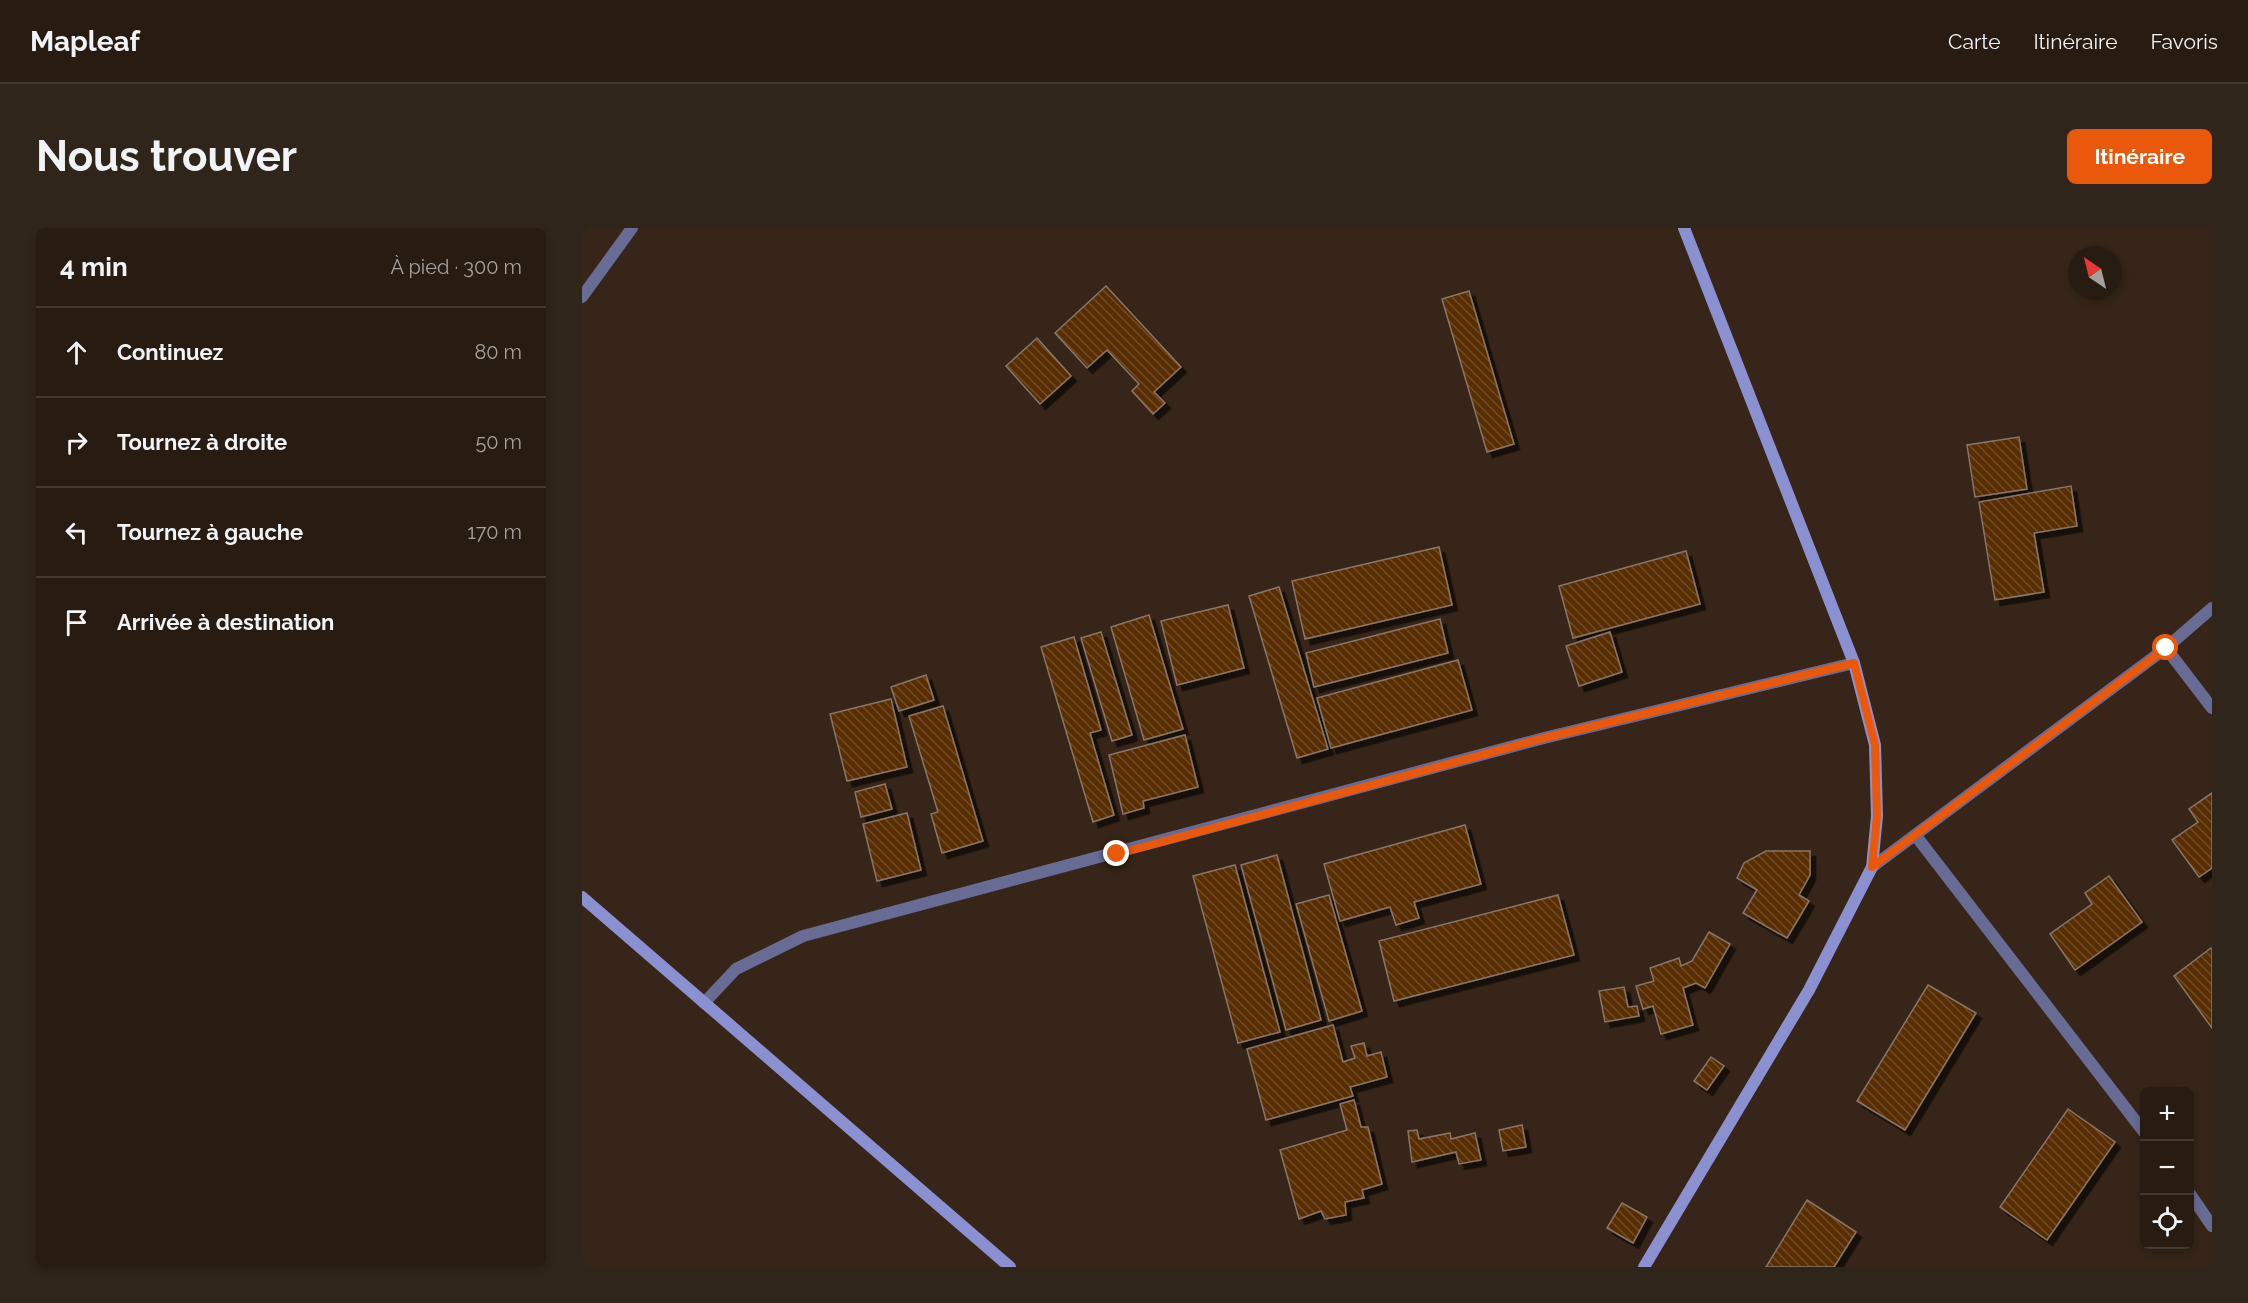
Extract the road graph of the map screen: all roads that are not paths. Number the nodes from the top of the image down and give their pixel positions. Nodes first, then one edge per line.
1 (632, 228) edge
2 (1684, 228) edge
3 (582, 297) edge
4 (2212, 608) edge
5 (2166, 648) junction
6 (1854, 663) junction
7 (2212, 708) edge
8 (1916, 836) junction
9 (1872, 867) junction
10 (582, 897) edge
11 (704, 1003) junction
12 (2140, 1126) edge
13 (2191, 1195) edge
14 (2212, 1226) edge
15 (1010, 1267) edge
16 (1644, 1267) edge

1 - 3 street
2 - 6 street
4 - 5 street
5 - 7 street
5 - 8 street
6 - 9 street
6 - 11 street
8 - 9 street
8 - 12 street
9 - 16 street
10 - 11 street
11 - 15 street
13 - 14 street

